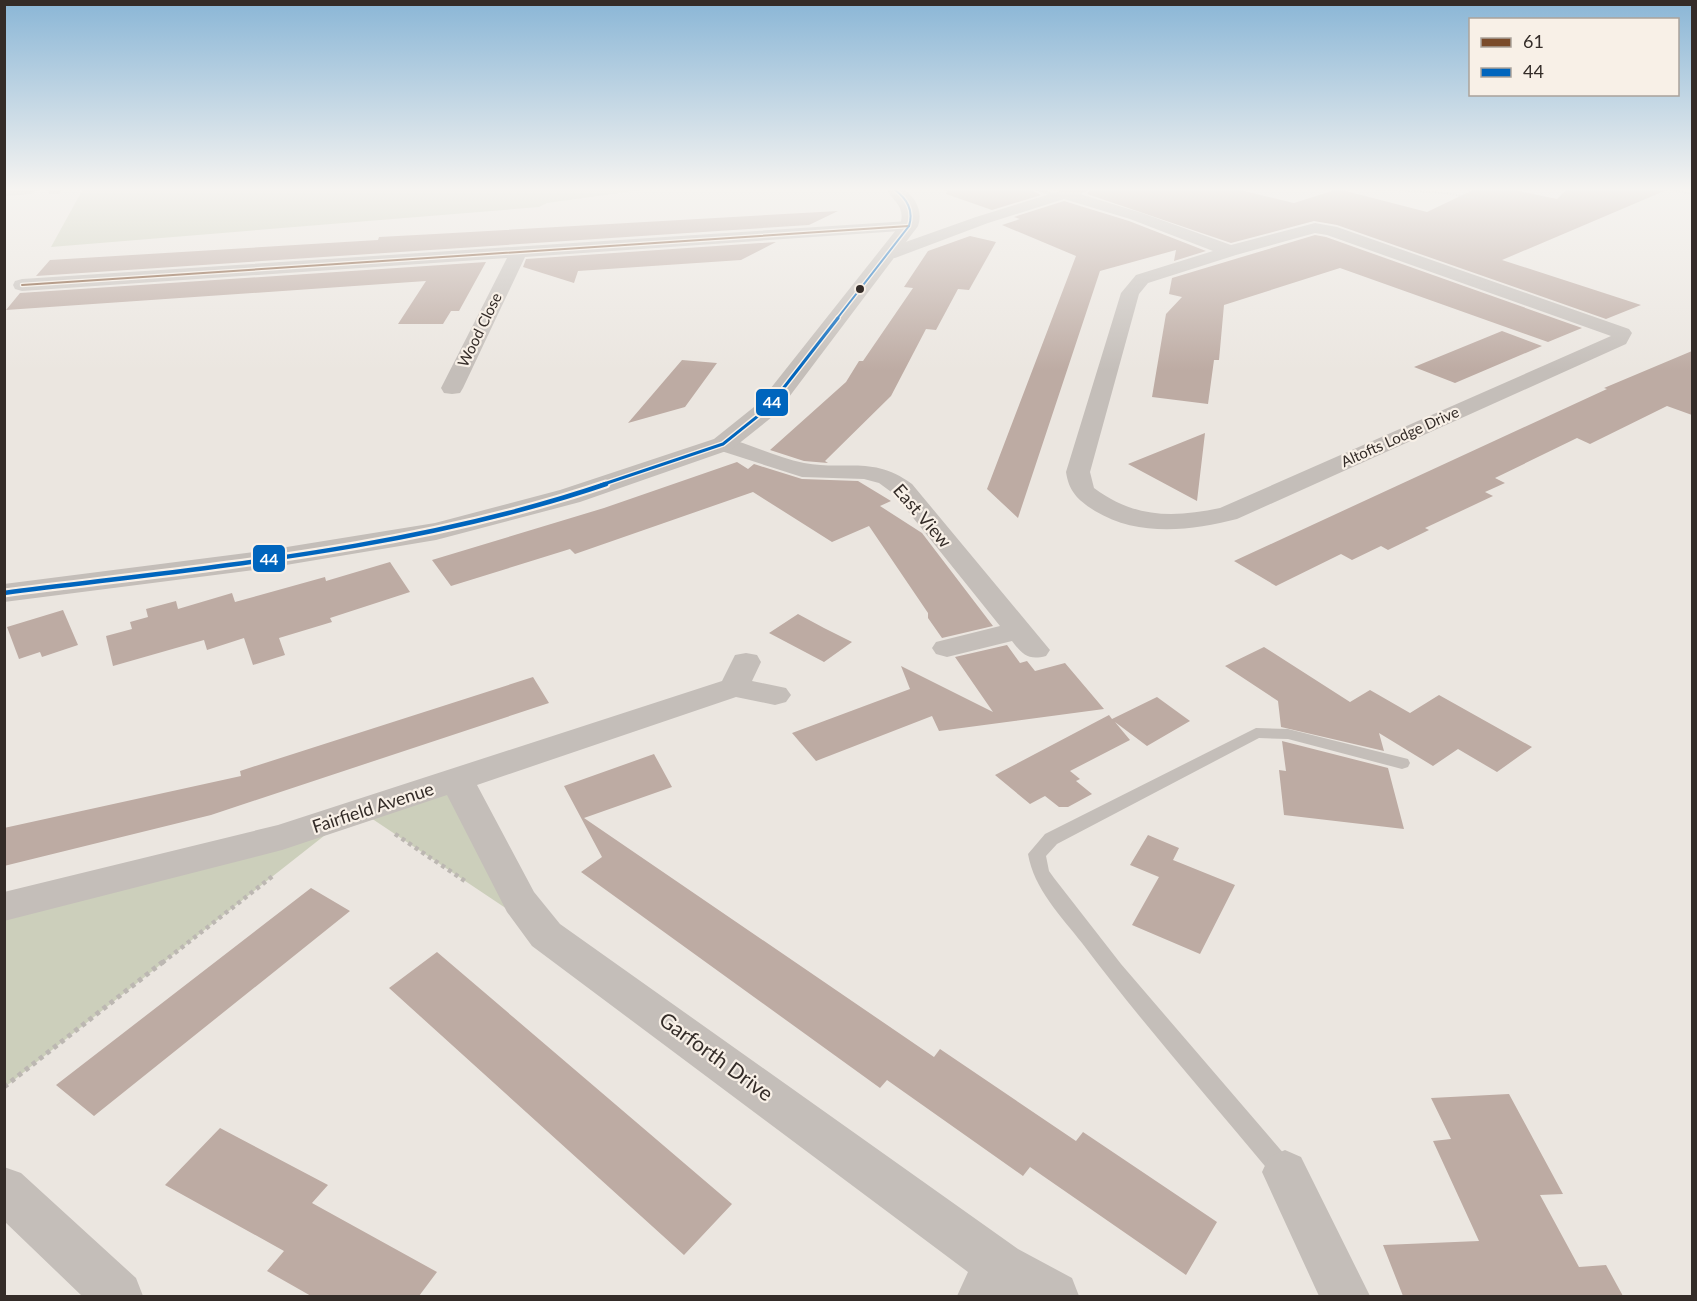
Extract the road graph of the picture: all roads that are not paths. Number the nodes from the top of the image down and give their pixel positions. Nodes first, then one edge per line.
1 (536, 250) edge
2 (893, 250) edge
3 (901, 250) edge
4 (1227, 250) edge
5 (1234, 250) edge
6 (1384, 250) edge
7 (519, 251) junction
8 (1230, 251) junction
9 (889, 254) junction
10 (22, 285) dead end
11 (482, 376) dead end
12 (723, 444) junction
13 (4, 593) edge
14 (947, 648) dead end
15 (775, 695) dead end
16 (1402, 763) dead end
17 (458, 780) junction
18 (4, 907) edge
19 (1285, 1172) joint
20 (4, 1189) edge
21 (991, 1281) edge
22 (118, 1296) edge
23 (1054, 1296) edge
24 (1345, 1296) edge

1 - 7 street
2 - 9 street
3 - 9 street
4 - 8 street
5 - 8 street, Altofts Lodge Drive
6 - 8 street, Altofts Lodge Drive
7 - 10 street
7 - 11 street, Wood Close
9 - 12 street
12 - 13 street
12 - 14 street, East View
15 - 17 street, Fairfield Avenue
16 - 19 lane
17 - 18 street, Fairfield Avenue
17 - 21 street, Garforth Drive
19 - 24 street
20 - 22 street
21 - 23 street, Garforth Drive

